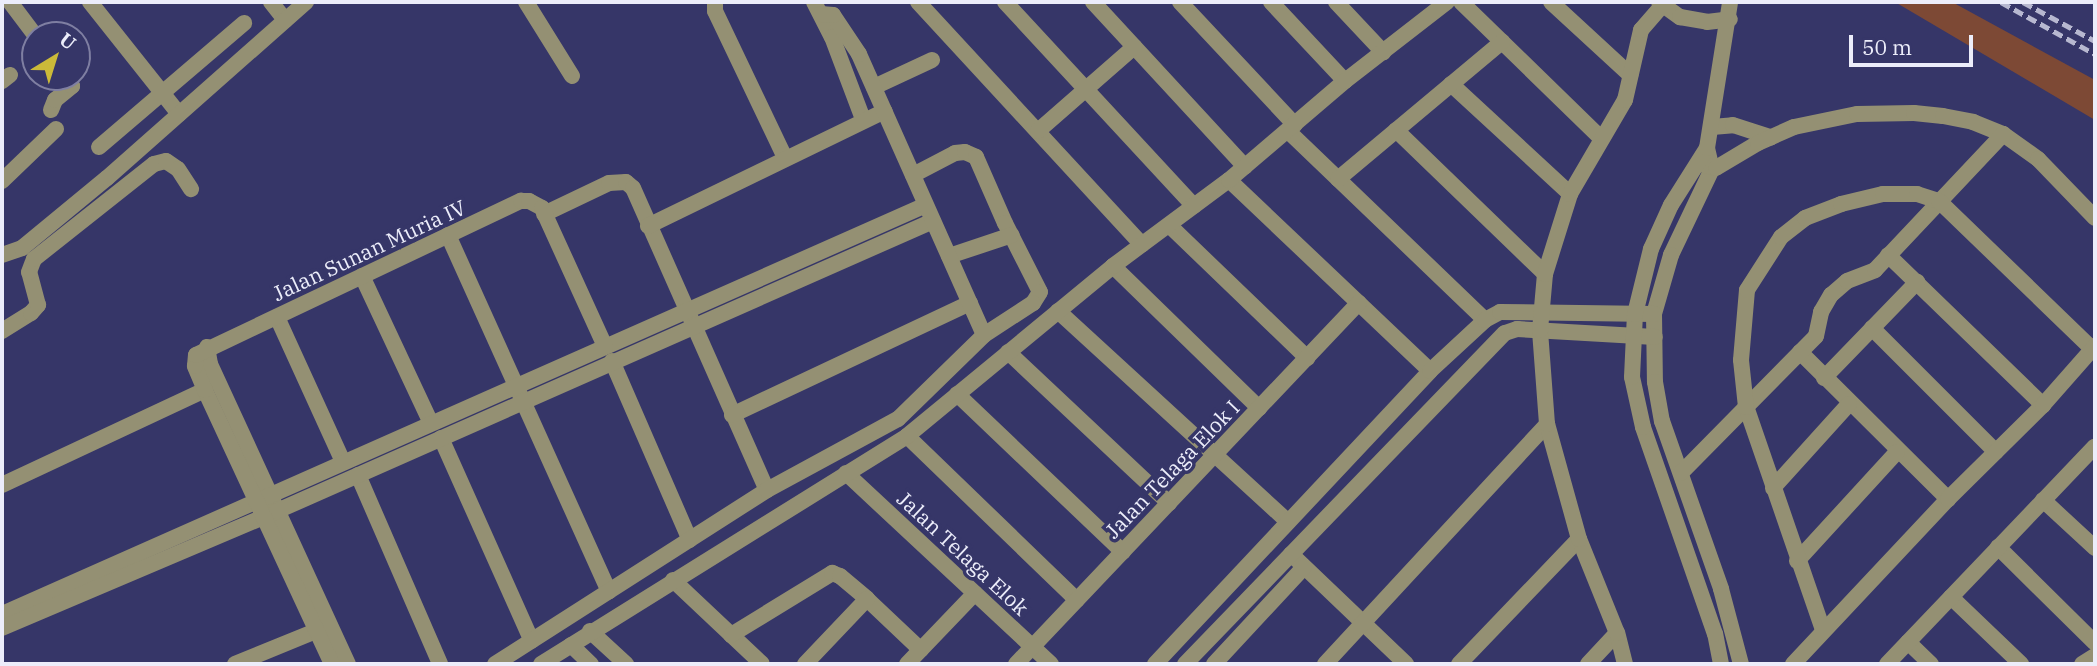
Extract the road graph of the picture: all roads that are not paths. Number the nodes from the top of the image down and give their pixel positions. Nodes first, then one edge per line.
1 (10, 2) edge
2 (90, 2) edge
3 (271, 2) edge
4 (306, 2) edge
5 (526, 2) edge
6 (918, 2) edge
7 (1005, 2) edge
8 (1093, 2) edge
9 (1271, 2) edge
10 (1336, 2) edge
11 (1447, 2) edge
12 (1461, 2) edge
13 (1551, 2) edge
14 (1730, 2) edge
15 (715, 3) edge
16 (1183, 3) edge
17 (1661, 3) edge
18 (817, 8) edge
19 (1730, 19) junction
20 (285, 20) junction
21 (24, 21) edge
22 (244, 23) dead end
23 (1502, 42) junction
24 (1134, 47) junction
25 (1383, 52) junction
26 (932, 60) dead end
27 (1630, 75) junction
28 (572, 76) dead end
29 (1345, 81) junction
30 (1451, 84) junction
31 (874, 87) junction
32 (1086, 89) junction
33 (66, 91) edge
34 (161, 92) junction
35 (51, 110) dead end
36 (885, 111) junction
37 (179, 114) junction
38 (863, 119) junction
39 (1712, 127) junction
40 (1291, 128) junction
41 (56, 129) dead end
42 (1396, 130) junction
43 (1038, 131) junction
44 (2003, 134) junction
45 (1771, 137) junction
46 (1601, 138) junction
47 (99, 147) dead end
48 (785, 158) junction
49 (1705, 166) junction
50 (1245, 167) junction
51 (5, 169) edge
52 (913, 176) junction
53 (1338, 179) junction
54 (1229, 180) junction
55 (191, 189) dead end
56 (1570, 194) junction
57 (1939, 201) junction
58 (926, 205) junction
59 (1194, 206) junction
60 (544, 214) junction
61 (2095, 218) edge
62 (933, 220) junction
63 (1169, 225) junction
64 (648, 226) junction
65 (1012, 234) junction
66 (448, 235) junction
67 (1142, 245) junction
68 (1888, 255) junction
69 (2, 256) edge
70 (949, 256) junction
71 (1114, 266) junction
72 (1545, 274) junction
73 (362, 276) junction
74 (1917, 282) junction
75 (970, 303) junction
76 (1359, 303) junction
77 (686, 308) junction
78 (1058, 311) junction
79 (1542, 312) junction
80 (1634, 314) junction
81 (1654, 314) junction
82 (277, 317) junction
83 (1485, 320) junction
84 (693, 326) junction
85 (1872, 328) junction
86 (1540, 330) junction
87 (2, 331) edge
88 (984, 335) junction
89 (1633, 336) junction
90 (1655, 337) junction
91 (605, 346) junction
92 (207, 347) junction
93 (2094, 348) edge
94 (1008, 352) junction
95 (1800, 352) junction
96 (1307, 358) junction
97 (612, 361) junction
98 (1430, 371) junction
99 (1824, 378) junction
100 (516, 385) junction
101 (205, 390) junction
102 (957, 394) junction
103 (523, 401) junction
104 (1849, 404) junction
105 (2043, 405) junction
106 (1746, 407) junction
107 (1259, 408) junction
108 (732, 415) junction
109 (431, 424) junction
110 (1547, 424) junction
111 (907, 436) junction
112 (441, 438) junction
113 (2094, 450) edge
114 (1897, 452) junction
115 (1996, 452) junction
116 (1215, 455) junction
117 (343, 462) junction
118 (846, 473) junction
119 (1681, 473) junction
120 (358, 475) junction
121 (2, 485) edge
122 (1773, 488) junction
123 (767, 490) junction
124 (263, 498) junction
125 (1948, 499) junction
126 (2043, 500) junction
127 (1169, 503) junction
128 (270, 514) junction
129 (1289, 522) junction
130 (1579, 539) junction
131 (690, 540) junction
132 (1998, 547) junction
133 (2095, 548) edge
134 (1123, 552) junction
135 (1291, 554) junction
136 (1797, 561) junction
137 (1304, 567) junction
138 (673, 580) junction
139 (609, 591) junction
140 (975, 593) junction
141 (1951, 597) junction
142 (867, 599) junction
143 (1077, 600) junction
144 (2, 614) edge
145 (1363, 623) junction
146 (2, 628) edge
147 (1823, 630) junction
148 (316, 631) junction
149 (590, 631) junction
150 (1617, 633) junction
151 (731, 635) junction
152 (532, 641) junction
153 (1908, 642) junction
154 (2095, 643) edge
155 (570, 645) junction
156 (1032, 647) junction
157 (921, 650) junction
158 (2095, 656) edge
159 (235, 664) edge
160 (332, 664) edge
161 (348, 664) edge
162 (440, 664) edge
163 (495, 664) edge
164 (541, 664) edge
165 (591, 664) edge
166 (626, 664) edge
167 (762, 664) edge
168 (804, 664) edge
169 (907, 664) edge
170 (1016, 664) edge
171 (1051, 664) edge
172 (1155, 664) edge
173 (1185, 664) edge
174 (1213, 664) edge
175 (1325, 664) edge
176 (1406, 664) edge
177 (1459, 664) edge
178 (1588, 664) edge
179 (1625, 664) edge
180 (1721, 664) edge
181 (1741, 664) edge
182 (1793, 664) edge
183 (1887, 664) edge
184 (1931, 664) edge
185 (2021, 664) edge
186 (2082, 664) edge

1 - 21 street
2 - 34 street
3 - 20 street
4 - 20 street
5 - 28 street
6 - 43 street
7 - 32 street
8 - 24 street
9 - 29 street
10 - 25 street
11 - 25 street
12 - 23 street
13 - 27 street
14 - 19 street
15 - 48 street
16 - 40 street
17 - 19 street
17 - 27 street
18 - 31 street
18 - 38 street
19 - 39 street
20 - 37 street
22 - 34 street
23 - 30 street
23 - 46 street
24 - 32 street
24 - 50 street
25 - 29 street
26 - 31 street
27 - 46 street
29 - 40 street
30 - 42 street
30 - 56 street
31 - 36 street
32 - 43 street
32 - 59 street
33 - 35 street
34 - 37 street
34 - 47 street
36 - 38 street
36 - 52 street
37 - 69 street
38 - 48 street
39 - 45 street
39 - 49 street
40 - 50 street
40 - 53 street
41 - 51 street
42 - 53 street
42 - 72 street
43 - 67 street
44 - 45 street
44 - 57 street
44 - 61 street
45 - 49 street
46 - 56 street
48 - 64 street
49 - 80 street
49 - 81 street
50 - 54 street
52 - 58 street
52 - 65 street
53 - 83 street
54 - 59 street
54 - 76 street
55 - 87 street
56 - 72 street
57 - 68 street
57 - 93 street
57 - 106 street
58 - 62 street
58 - 77 street
59 - 63 street
60 - 64 street
60 - 66 street, Jalan Sunan Muria IV
60 - 91 street
62 - 70 street
62 - 84 street
63 - 67 street
63 - 96 street
64 - 77 street
65 - 70 street
65 - 88 street
66 - 73 street, Jalan Sunan Muria IV
66 - 100 street
67 - 71 street
68 - 74 street
68 - 95 street
70 - 75 street
71 - 78 street
71 - 107 street
72 - 79 street
73 - 82 street, Jalan Sunan Muria IV
73 - 109 street
74 - 85 street
74 - 105 street
75 - 88 street
75 - 108 street
76 - 96 street, Jalan Telaga Elok I
76 - 98 street
77 - 84 street
77 - 91 street
78 - 94 street
78 - 116 street
79 - 80 street
79 - 83 street
79 - 86 street
80 - 81 street
80 - 89 street
81 - 90 street
82 - 92 street, Jalan Sunan Muria IV
82 - 117 street
83 - 98 street
84 - 97 street
84 - 108 street
85 - 99 street
85 - 115 street
86 - 89 street
86 - 110 street
86 - 135 street
88 - 123 street
89 - 90 street
89 - 180 street
90 - 119 street
91 - 100 street
92 - 101 street
92 - 124 street
93 - 105 street
94 - 102 street
94 - 127 street
95 - 99 street
95 - 106 street
96 - 107 street, Jalan Telaga Elok I
97 - 103 street
97 - 131 street
98 - 129 street
99 - 104 street
100 - 103 street
100 - 109 street
101 - 121 street
101 - 124 street
102 - 111 street
102 - 134 street
103 - 112 street
103 - 139 street
104 - 114 street
104 - 122 street
105 - 115 street
106 - 119 street
106 - 122 street
107 - 116 street, Jalan Telaga Elok I
108 - 123 street
109 - 117 street
110 - 130 street
110 - 145 street
111 - 118 street
111 - 143 street
112 - 120 street
112 - 152 street
113 - 126 street
114 - 125 street
114 - 136 street
115 - 125 street
116 - 127 street, Jalan Telaga Elok I
116 - 129 street
117 - 124 street
118 - 138 street
118 - 140 street, Jalan Telaga Elok
119 - 181 street
120 - 128 street
120 - 162 street
122 - 136 street
123 - 131 street
124 - 128 street
124 - 144 street
125 - 147 street
126 - 132 street
126 - 133 street
127 - 134 street, Jalan Telaga Elok I
128 - 146 street
128 - 148 street
128 - 161 street
129 - 172 street
130 - 150 street
130 - 177 street
131 - 139 street
132 - 141 street
132 - 154 street
134 - 143 street, Jalan Telaga Elok I
135 - 137 street
135 - 173 street
136 - 147 street
137 - 145 street
137 - 174 street
138 - 149 street
138 - 151 street
139 - 152 street
140 - 156 street, Jalan Telaga Elok
140 - 157 street
141 - 153 street
141 - 185 street
142 - 151 street
142 - 157 street
142 - 168 street
143 - 156 street, Jalan Telaga Elok I
145 - 175 street
145 - 176 street
147 - 182 street
148 - 159 street
148 - 160 street
149 - 155 street
149 - 166 street
150 - 178 street
150 - 179 street
151 - 167 street
152 - 163 street
153 - 183 street
153 - 184 street
155 - 164 street
155 - 165 street
156 - 170 street, Jalan Telaga Elok I
156 - 171 street, Jalan Telaga Elok
157 - 169 street
158 - 186 street

